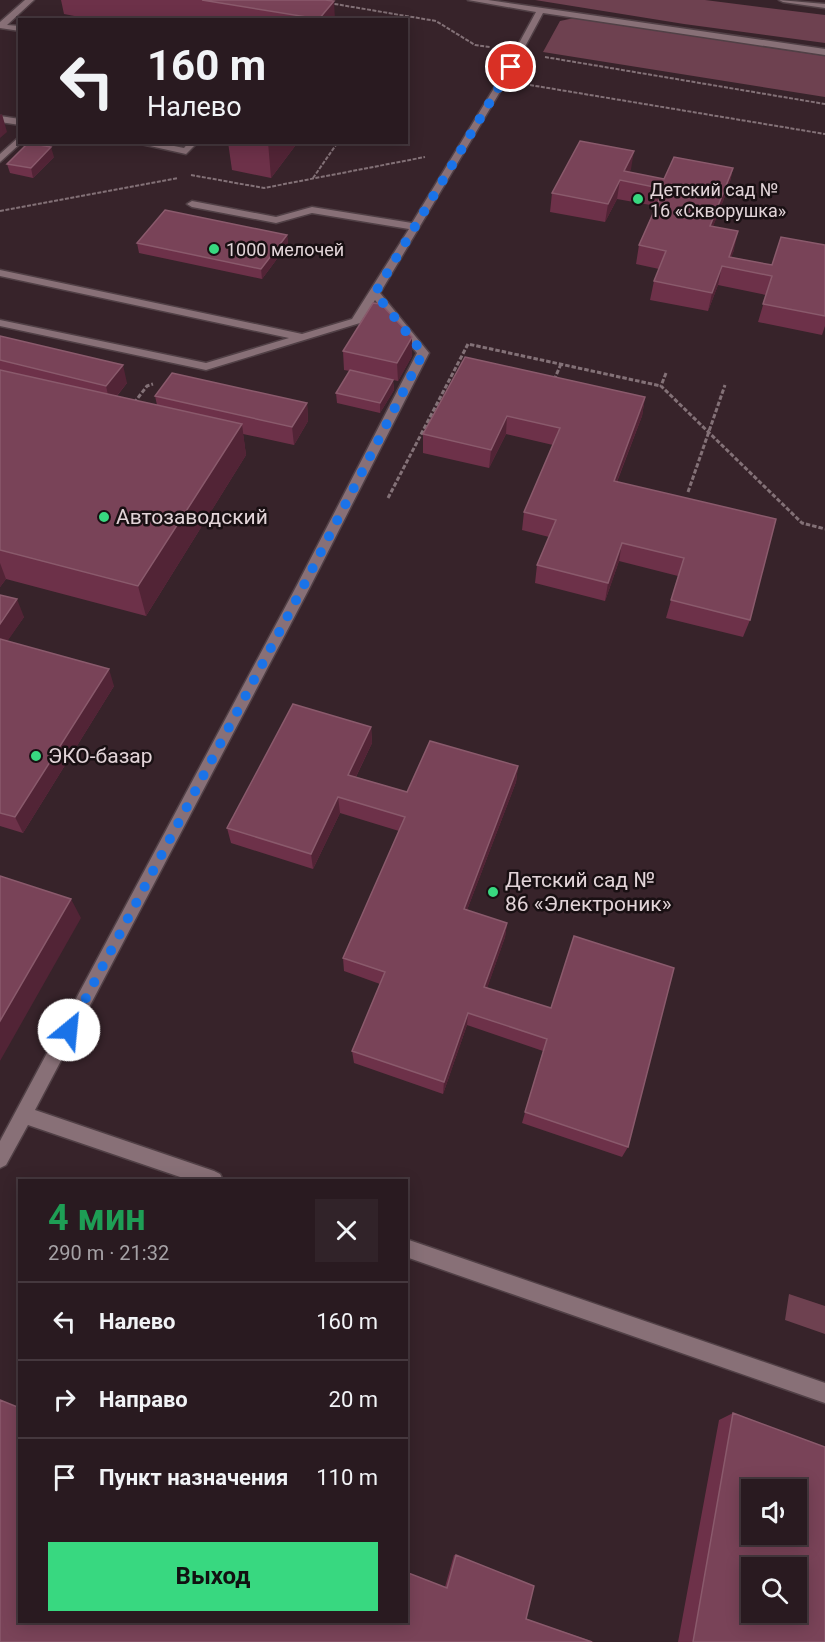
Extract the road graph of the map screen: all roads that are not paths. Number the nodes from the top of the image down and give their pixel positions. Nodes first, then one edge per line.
1 (30, 0) edge
2 (476, 0) edge
3 (783, 0) edge
4 (825, 6) edge
5 (541, 10) junction
6 (0, 26) edge
7 (18, 29) edge
8 (825, 52) edge
9 (0, 119) edge
10 (18, 122) edge
11 (18, 141) edge
12 (147, 144) edge
13 (192, 144) edge
14 (0, 159) edge
15 (192, 204) dead end
16 (415, 227) junction
17 (0, 273) edge
18 (375, 293) junction
19 (0, 323) edge
20 (303, 337) junction
21 (322, 551) junction
22 (336, 554) dead end
23 (24, 1115) junction
24 (0, 1159) edge
25 (211, 1179) edge
26 (408, 1249) edge
27 (825, 1393) edge

1 - 6 street
2 - 5 street
3 - 4 street
5 - 8 street
5 - 16 street
6 - 7 street
9 - 10 street
11 - 14 street
12 - 13 street
15 - 16 street
16 - 18 street
17 - 20 street
18 - 20 street
18 - 21 street
19 - 20 street
21 - 22 street
21 - 23 street
23 - 24 street
23 - 25 street
26 - 27 street

